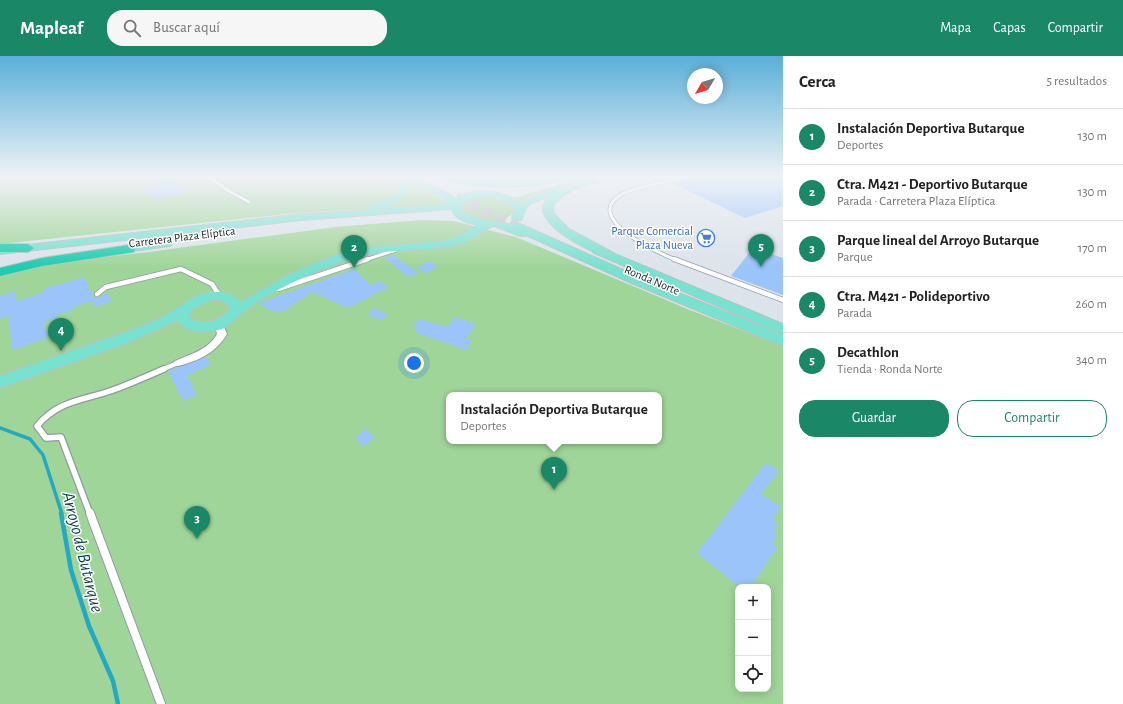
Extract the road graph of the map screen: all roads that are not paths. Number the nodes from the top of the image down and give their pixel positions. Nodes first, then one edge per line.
1 (371, 207) edge
2 (436, 207) edge
3 (457, 207) edge
4 (516, 207) tunnel mouth
5 (522, 207) edge
6 (549, 207) edge
7 (610, 207) edge
8 (302, 217) junction
9 (464, 217) junction
10 (520, 218) junction
11 (316, 222) junction
12 (492, 224) junction
13 (469, 233) junction
14 (448, 244) junction
15 (28, 248) joint
16 (129, 248) junction
17 (400, 248) junction
18 (0, 250) edge
19 (0, 257) edge
20 (576, 258) junction
21 (0, 262) edge
22 (0, 272) edge
23 (646, 272) junction
24 (292, 278) junction
25 (97, 294) dead end
26 (262, 294) junction
27 (224, 296) junction
28 (783, 300) edge
29 (186, 309) junction
30 (236, 311) junction
31 (725, 318) junction
32 (191, 325) junction
33 (219, 325) junction
34 (783, 328) edge
35 (783, 333) edge
36 (783, 341) edge
37 (178, 363) joint
38 (0, 382) edge
39 (0, 386) edge
40 (161, 704) edge

1 - 8 main road
2 - 8 main road, Carretera Plaza Elíptica
3 - 9 main road
4 - 10 main road
5 - 10 main road
6 - 23 main road
7 - 28 lane
8 - 15 main road, Carretera Plaza Elíptica
9 - 11 main road, Carretera Plaza Elíptica
9 - 12 main road, Carretera Plaza Elíptica
9 - 13 main road
10 - 12 main road
10 - 23 main road
10 - 31 main road, Ronda Norte
10 - 35 main road, Ronda Norte
11 - 16 main road
11 - 19 main road, Carretera Plaza Elíptica
12 - 13 main road
12 - 20 main road, Ronda Norte
13 - 14 main road
14 - 17 main road
14 - 20 main road
15 - 18 highway
16 - 21 main road
16 - 22 highway
17 - 24 main road
17 - 26 lane
20 - 31 main road, Ronda Norte
23 - 34 main road
24 - 26 main road
24 - 27 main road
25 - 27 lane
26 - 30 main road
27 - 29 main road
27 - 30 main road
29 - 32 main road
29 - 38 main road
30 - 33 main road
31 - 36 main road, Ronda Norte
32 - 33 main road
32 - 39 main road
33 - 37 street
37 - 40 lane

